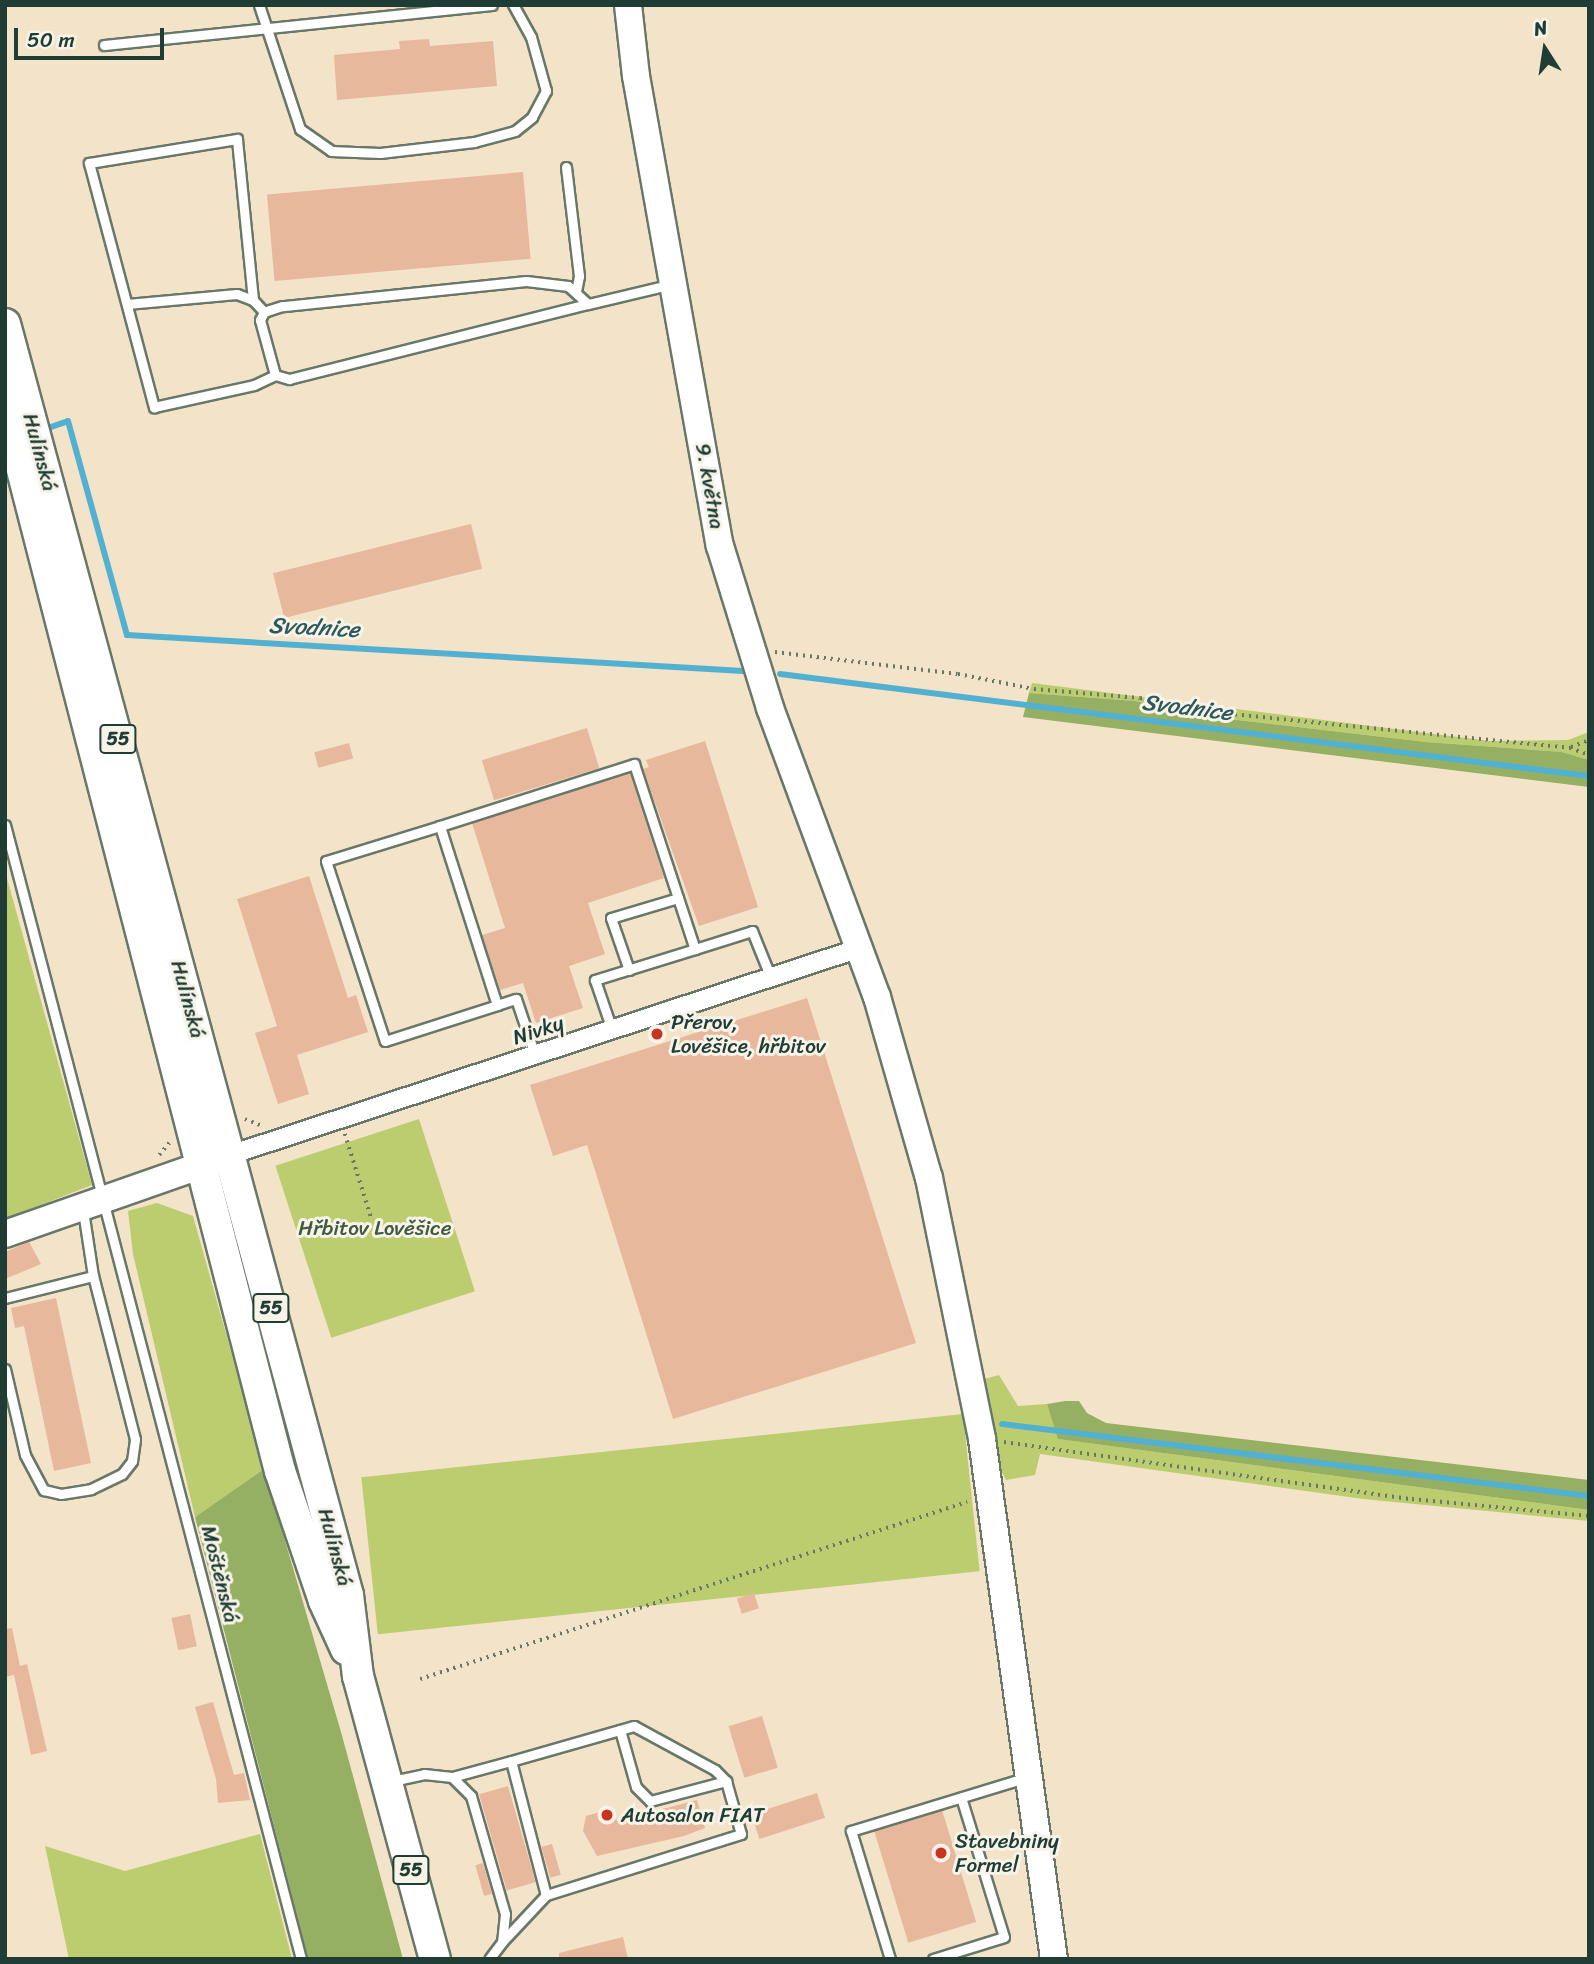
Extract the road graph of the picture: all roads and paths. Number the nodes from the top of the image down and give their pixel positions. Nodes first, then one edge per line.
1 (259, 5) edge
2 (492, 5) edge
3 (513, 5) edge
4 (628, 5) edge
5 (267, 28) junction
6 (104, 45) dead end
7 (566, 167) dead end
8 (673, 283) junction
9 (576, 291) junction
10 (253, 300) junction
11 (127, 304) junction
12 (588, 304) junction
13 (264, 312) junction
14 (5, 324) edge
15 (275, 375) junction
16 (5, 404) edge
17 (752, 650) junction
18 (1589, 740) edge
19 (1570, 748) junction
20 (1589, 755) edge
21 (5, 825) edge
22 (440, 825) junction
23 (678, 898) junction
24 (860, 948) junction
25 (695, 949) junction
26 (629, 970) junction
27 (771, 978) junction
28 (497, 1005) junction
29 (612, 1030) junction
30 (535, 1055) junction
31 (238, 1114) dead end
32 (341, 1119) junction
33 (173, 1136) dead end
34 (286, 1136) junction
35 (230, 1155) junction
36 (151, 1159) dead end
37 (200, 1165) junction
38 (94, 1202) junction
39 (372, 1220) dead end
40 (5, 1234) edge
41 (93, 1276) junction
42 (5, 1298) edge
43 (5, 1369) edge
44 (982, 1439) junction
45 (989, 1494) junction
46 (1589, 1516) edge
47 (358, 1676) junction
48 (420, 1679) dead end
49 (620, 1730) junction
50 (511, 1761) junction
51 (1029, 1776) junction
52 (452, 1777) junction
53 (726, 1781) junction
54 (387, 1782) junction
55 (961, 1797) junction
56 (546, 1895) junction
57 (502, 1942) junction
58 (301, 1959) edge
59 (435, 1959) edge
60 (489, 1959) edge
61 (890, 1959) edge
62 (933, 1959) edge
63 (1054, 1959) edge

1 - 5 lane
2 - 5 lane
3 - 5 lane
4 - 8 street, 9. května
5 - 6 lane
7 - 9 lane
8 - 12 lane
8 - 17 street, 9. května
9 - 12 lane
9 - 13 lane
10 - 11 lane
10 - 11 lane
10 - 13 lane
11 - 15 lane
12 - 15 lane
13 - 15 lane
14 - 35 main road, Hulínská / 55
16 - 37 main road, Hulínská / 55
17 - 19 path
17 - 24 street, 9. května
18 - 19 path
19 - 20 path
21 - 38 lane
22 - 23 lane
22 - 28 lane
22 - 28 lane
23 - 25 lane
23 - 26 lane
24 - 27 street, Nivky
24 - 44 street, 9. května
25 - 26 lane
25 - 27 lane
26 - 29 lane
27 - 29 street, Nivky
28 - 30 lane
29 - 30 street, Nivky
30 - 32 street, Nivky
31 - 34 path
32 - 34 street, Nivky
32 - 39 path
33 - 36 path
34 - 35 street, Nivky
35 - 37 street
35 - 47 main road, Hulínská / 55
37 - 38 street
37 - 47 main road, Hulínská / 55
38 - 40 street
38 - 41 lane
38 - 58 lane, Moštěnská
41 - 42 lane
41 - 43 lane
44 - 45 street, 9. května
44 - 46 path
45 - 48 path
45 - 51 street, 9. května
47 - 54 main road, Hulínská / 55
49 - 50 lane
49 - 53 lane
49 - 53 lane
50 - 52 lane
50 - 56 lane
51 - 55 lane
51 - 63 street, 9. května
52 - 54 lane
52 - 57 lane
53 - 56 lane
54 - 59 main road, Hulínská / 55
55 - 61 lane
55 - 62 lane
56 - 57 lane
57 - 60 lane

